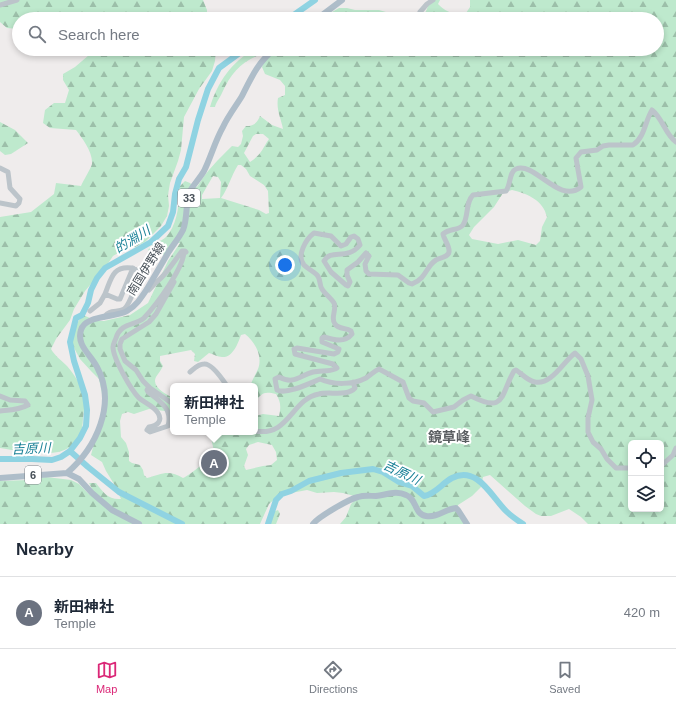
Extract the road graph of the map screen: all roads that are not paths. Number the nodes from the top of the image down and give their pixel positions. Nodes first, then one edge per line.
1 (17, 0) edge
2 (342, 0) edge
3 (433, 0) edge
4 (0, 5) edge
5 (326, 12) edge
6 (420, 12) dead end
7 (268, 56) edge
8 (676, 142) edge
9 (0, 168) edge
10 (0, 203) edge
11 (184, 251) junction
12 (133, 268) junction
13 (105, 294) junction
14 (143, 296) junction
15 (90, 311) dead end
16 (104, 316) junction
17 (190, 372) dead end
18 (353, 382) junction
19 (225, 383) edge
20 (150, 388) junction
21 (0, 396) edge
22 (170, 402) edge
23 (0, 411) edge
24 (258, 431) edge
25 (676, 448) edge
26 (664, 463) edge
27 (628, 468) edge
28 (70, 470) junction
29 (0, 478) edge
30 (140, 524) edge
31 (313, 524) edge
32 (466, 524) edge

1 - 4 street
2 - 5 main road
3 - 6 street
7 - 14 main road, 南国伊野線 / 33
8 - 18 street
9 - 10 street
11 - 14 street
11 - 20 street
11 - 20 street
12 - 13 street
12 - 13 street
12 - 16 street
13 - 15 street
14 - 16 main road, 南国伊野線 / 33
16 - 28 main road, 南国伊野線 / 33
17 - 19 street
18 - 24 street
18 - 27 street
20 - 22 street
21 - 23 street
25 - 26 street
28 - 29 main road, 6
28 - 30 main road
31 - 32 main road

